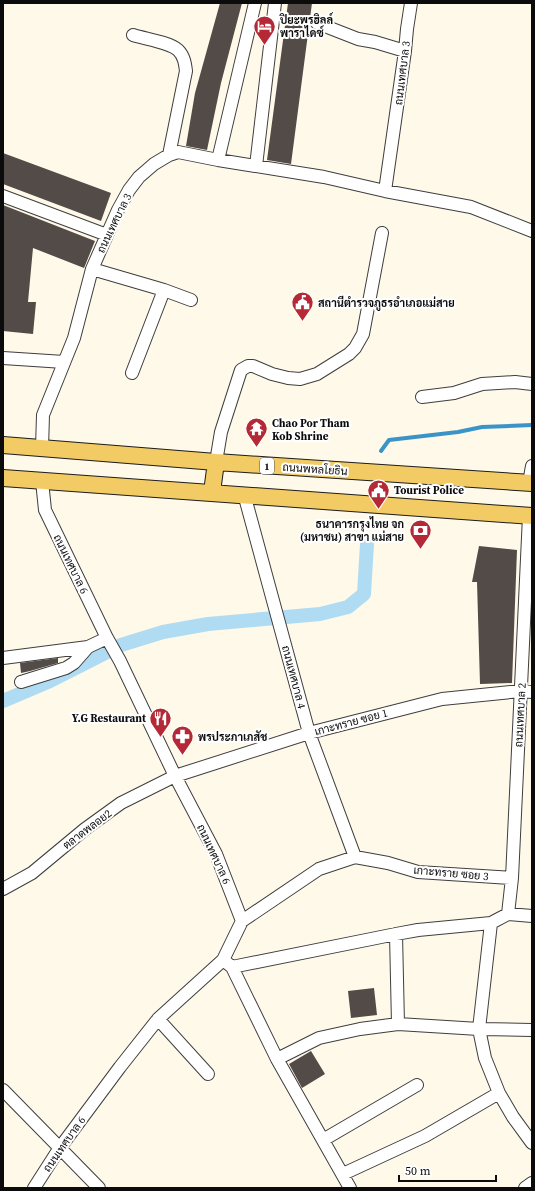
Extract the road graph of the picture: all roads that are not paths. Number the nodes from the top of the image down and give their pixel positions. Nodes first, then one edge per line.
1 (255, 3) edge
2 (276, 3) edge
3 (411, 3) edge
4 (317, 23) dead end
5 (133, 35) dead end
6 (406, 51) junction
7 (169, 155) junction
8 (218, 160) junction
9 (256, 166) junction
10 (385, 191) junction
11 (3, 196) edge
12 (532, 231) edge
13 (382, 233) dead end
14 (107, 234) junction
15 (92, 269) junction
16 (164, 290) junction
17 (191, 300) dead end
18 (3, 358) edge
19 (64, 362) junction
20 (132, 373) dead end
21 (532, 384) edge
22 (422, 397) dead end
23 (3, 445) edge
24 (42, 448) junction
25 (216, 462) junction
26 (532, 466) edge
27 (3, 478) edge
28 (42, 481) junction
29 (531, 483) edge
30 (212, 492) junction
31 (244, 494) junction
32 (530, 516) edge
33 (107, 638) junction
34 (88, 647) junction
35 (3, 658) edge
36 (21, 682) dead end
37 (527, 691) edge
38 (309, 734) junction
39 (176, 776) junction
40 (355, 857) junction
41 (512, 878) junction
42 (3, 889) edge
43 (508, 914) junction
44 (532, 916) edge
45 (242, 921) junction
46 (491, 923) junction
47 (396, 934) junction
48 (228, 964) junction
49 (158, 1019) junction
50 (398, 1024) junction
51 (479, 1029) junction
52 (532, 1030) edge
53 (278, 1059) junction
54 (208, 1074) dead end
55 (417, 1086) dead end
56 (3, 1090) edge
57 (499, 1093) junction
58 (323, 1140) junction
59 (532, 1143) edge
60 (59, 1148) junction
61 (343, 1174) junction
62 (532, 1183) edge
63 (34, 1188) edge
64 (99, 1188) edge
65 (350, 1188) edge
66 (525, 1188) edge

1 - 8 street
2 - 9 street
3 - 6 street, ถนนเทศบาล 3
4 - 6 street
5 - 7 street
6 - 10 street, ถนนเทศบาล 3
7 - 8 street, ถนนเทศบาล 3
7 - 14 street, ถนนเทศบาล 3
8 - 9 street, ถนนเทศบาล 3
9 - 10 street, ถนนเทศบาล 3
10 - 12 street, ถนนเทศบาล 3
11 - 14 street
13 - 25 street
14 - 15 street, ถนนเทศบาล 3
15 - 16 street
15 - 19 street, ถนนเทศบาล 3
16 - 17 street
16 - 20 street
18 - 19 street
19 - 24 street, ถนนเทศบาล 3
21 - 22 street
23 - 24 main road, ถนนพหลโยธิน / 1
24 - 25 main road, ถนนพหลโยธิน / 1
25 - 29 main road, ถนนพหลโยธิน / 1
25 - 30 main road
26 - 29 street
27 - 28 main road
28 - 30 main road
28 - 33 street, ถนนเทศบาล 6
30 - 31 main road
31 - 32 main road
31 - 38 street, ถนนเทศบาล 4
32 - 37 street, ถนนเทศบาล 2
33 - 34 street
33 - 39 street, ถนนเทศบาล 6
34 - 35 street
34 - 36 street
37 - 38 street, เกาะทราย ซอย 1
37 - 41 street, ถนนเทศบาล 2
38 - 39 street, เกาะทราย ซอย 1
38 - 40 street, ถนนเทศบาล 4
39 - 42 street, ตลาดพลอย2
39 - 45 street, ถนนเทศบาล 6
40 - 41 street, เกาะทราย ซอย 3
40 - 45 street, เกาะทราย ซอย 3
41 - 43 street, ถนนเทศบาล 2
43 - 44 street
43 - 46 street
45 - 48 street, ถนนเทศบาล 6
46 - 47 street
46 - 51 street
47 - 48 street
47 - 50 street
48 - 49 street, ถนนเทศบาล 6
48 - 53 street
49 - 54 street
49 - 60 street, ถนนเทศบาล 6
50 - 51 street
50 - 53 street
51 - 52 street
51 - 57 street
53 - 58 street
55 - 58 street
56 - 60 street
57 - 59 street
57 - 61 street
58 - 61 street
60 - 63 street, ถนนเทศบาล 6
60 - 64 street
61 - 65 street
62 - 66 street

